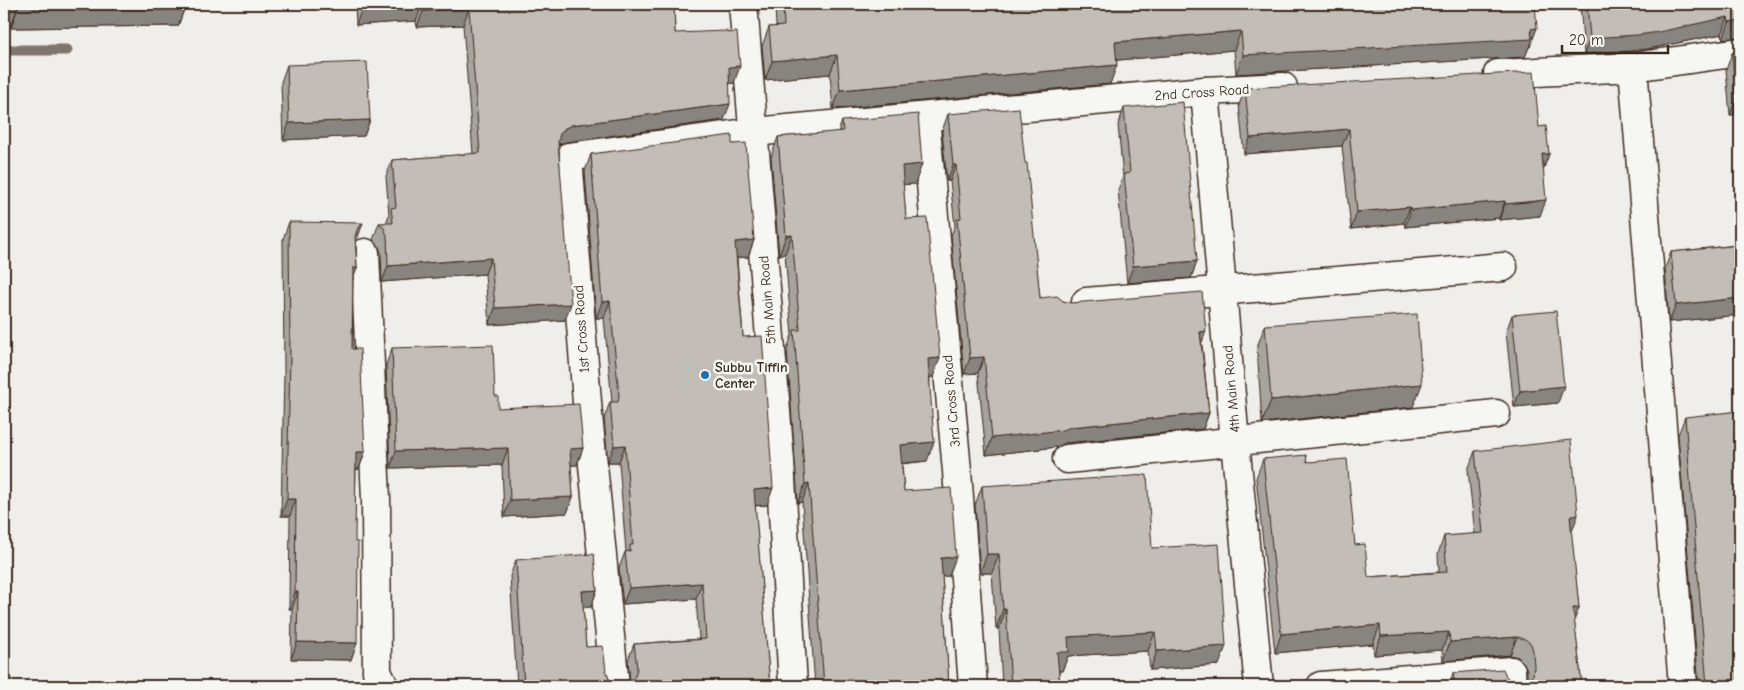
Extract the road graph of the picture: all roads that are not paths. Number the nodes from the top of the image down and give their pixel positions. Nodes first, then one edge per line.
1 (742, 4) edge
2 (1740, 52) edge
3 (1633, 67) junction
4 (1474, 76) edge
5 (1304, 85) edge
6 (1204, 91) junction
7 (925, 117) junction
8 (753, 132) junction
9 (365, 253) dead end
10 (1503, 268) dead end
11 (1222, 290) junction
12 (1064, 304) edge
13 (1496, 414) dead end
14 (1235, 442) junction
15 (1067, 459) dead end
16 (1511, 679) edge
17 (384, 686) edge
18 (615, 686) edge
19 (793, 686) edge
20 (973, 686) edge
21 (1259, 686) edge
22 (1321, 686) edge
23 (1683, 686) edge

1 - 8 street, 5th Main Road
2 - 3 street
3 - 4 street
3 - 23 street
5 - 6 street, 2nd Cross Road
6 - 7 street, 2nd Cross Road
6 - 11 street, 4th Main Road
7 - 8 street, 2nd Cross Road
7 - 20 street, 3rd Cross Road
8 - 18 street, 1st Cross Road
8 - 19 street, 5th Main Road
9 - 17 street
10 - 11 street
11 - 12 street
11 - 14 street, 4th Main Road
13 - 14 street
14 - 15 street
14 - 21 street, 4th Main Road
16 - 22 street

